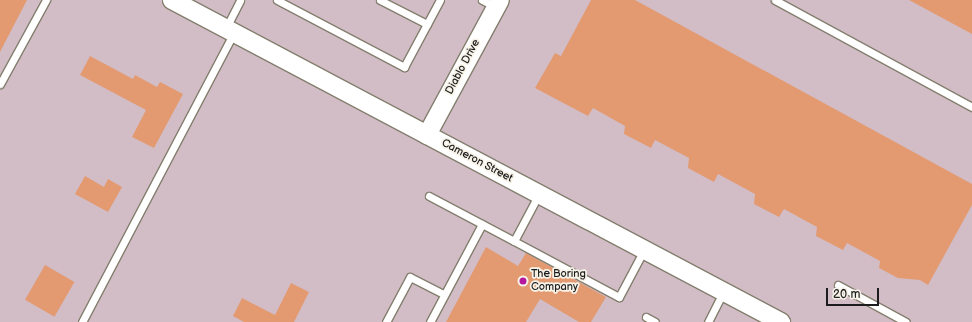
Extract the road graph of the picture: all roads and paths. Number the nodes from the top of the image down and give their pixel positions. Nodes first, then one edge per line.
1 (46, 0) edge
2 (172, 0) edge
3 (240, 0) edge
4 (277, 0) edge
5 (380, 0) edge
6 (440, 0) edge
7 (775, 0) edge
8 (492, 2) edge
9 (427, 24) junction
10 (230, 30) junction
11 (0, 84) edge
12 (972, 107) edge
13 (427, 135) junction
14 (539, 194) junction
15 (429, 196) dead end
16 (482, 224) junction
17 (514, 241) junction
18 (644, 250) junction
19 (838, 285) dead end
20 (724, 292) junction
21 (444, 294) junction
22 (646, 317) dead end
23 (82, 322) edge
24 (386, 322) edge
25 (430, 322) edge
26 (654, 322) edge
27 (708, 322) edge
28 (781, 322) edge
29 (906, 322) edge

1 - 11 lane
2 - 10 street, Cameron Street
3 - 10 lane
4 - 9 lane
5 - 9 lane
6 - 9 lane
7 - 12 lane
8 - 13 street, Diablo Drive
10 - 13 street, Cameron Street
10 - 23 lane
13 - 14 street, Cameron Street
14 - 17 lane
14 - 18 street, Cameron Street
15 - 16 lane
16 - 17 lane
16 - 21 lane
17 - 18 lane
18 - 20 street, Cameron Street
19 - 29 lane
20 - 27 lane
20 - 28 street, Cameron Street
21 - 24 lane
21 - 25 lane
22 - 26 lane

